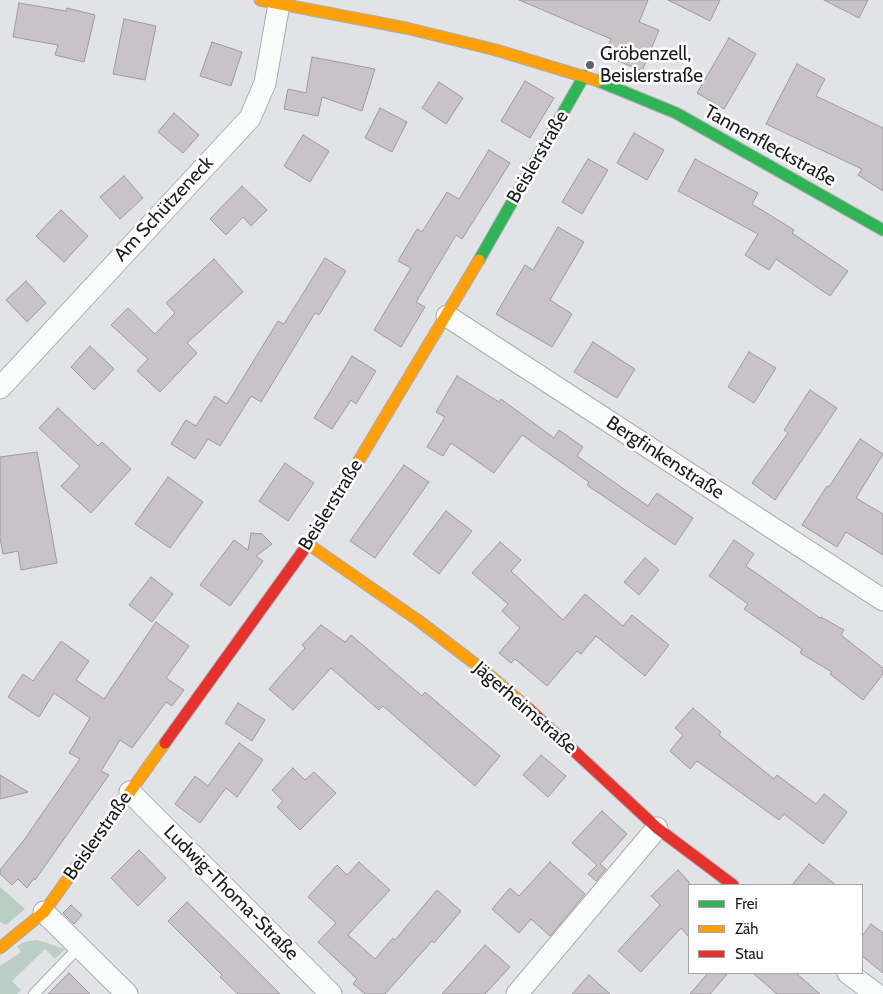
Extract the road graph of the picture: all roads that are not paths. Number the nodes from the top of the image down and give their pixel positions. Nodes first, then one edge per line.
1 (273, 1) edge
2 (584, 76) junction
3 (883, 230) edge
4 (447, 316) junction
5 (0, 388) edge
6 (308, 544) junction
7 (883, 600) edge
8 (130, 792) junction
9 (657, 828) junction
10 (732, 884) edge
11 (44, 912) junction
12 (79, 947) junction
13 (0, 948) edge
14 (849, 974) edge
15 (119, 991) edge
16 (34, 994) edge
17 (331, 994) edge
18 (517, 994) edge
19 (876, 994) edge

1 - 2 street, Tannenfleckstraße
1 - 5 street, Am Schützeneck
2 - 3 street, Tannenfleckstraße
2 - 4 street, Beislerstraße
4 - 6 street, Beislerstraße
4 - 7 street, Bergfinkenstraße
6 - 8 street, Beislerstraße
6 - 9 street, Jägerheimstraße
8 - 11 street, Beislerstraße
8 - 17 street, Ludwig-Thoma-Straße
9 - 10 street, Jägerheimstraße
9 - 18 street
11 - 12 street
11 - 13 street, Beislerstraße
12 - 15 street
12 - 16 lane
14 - 19 street

